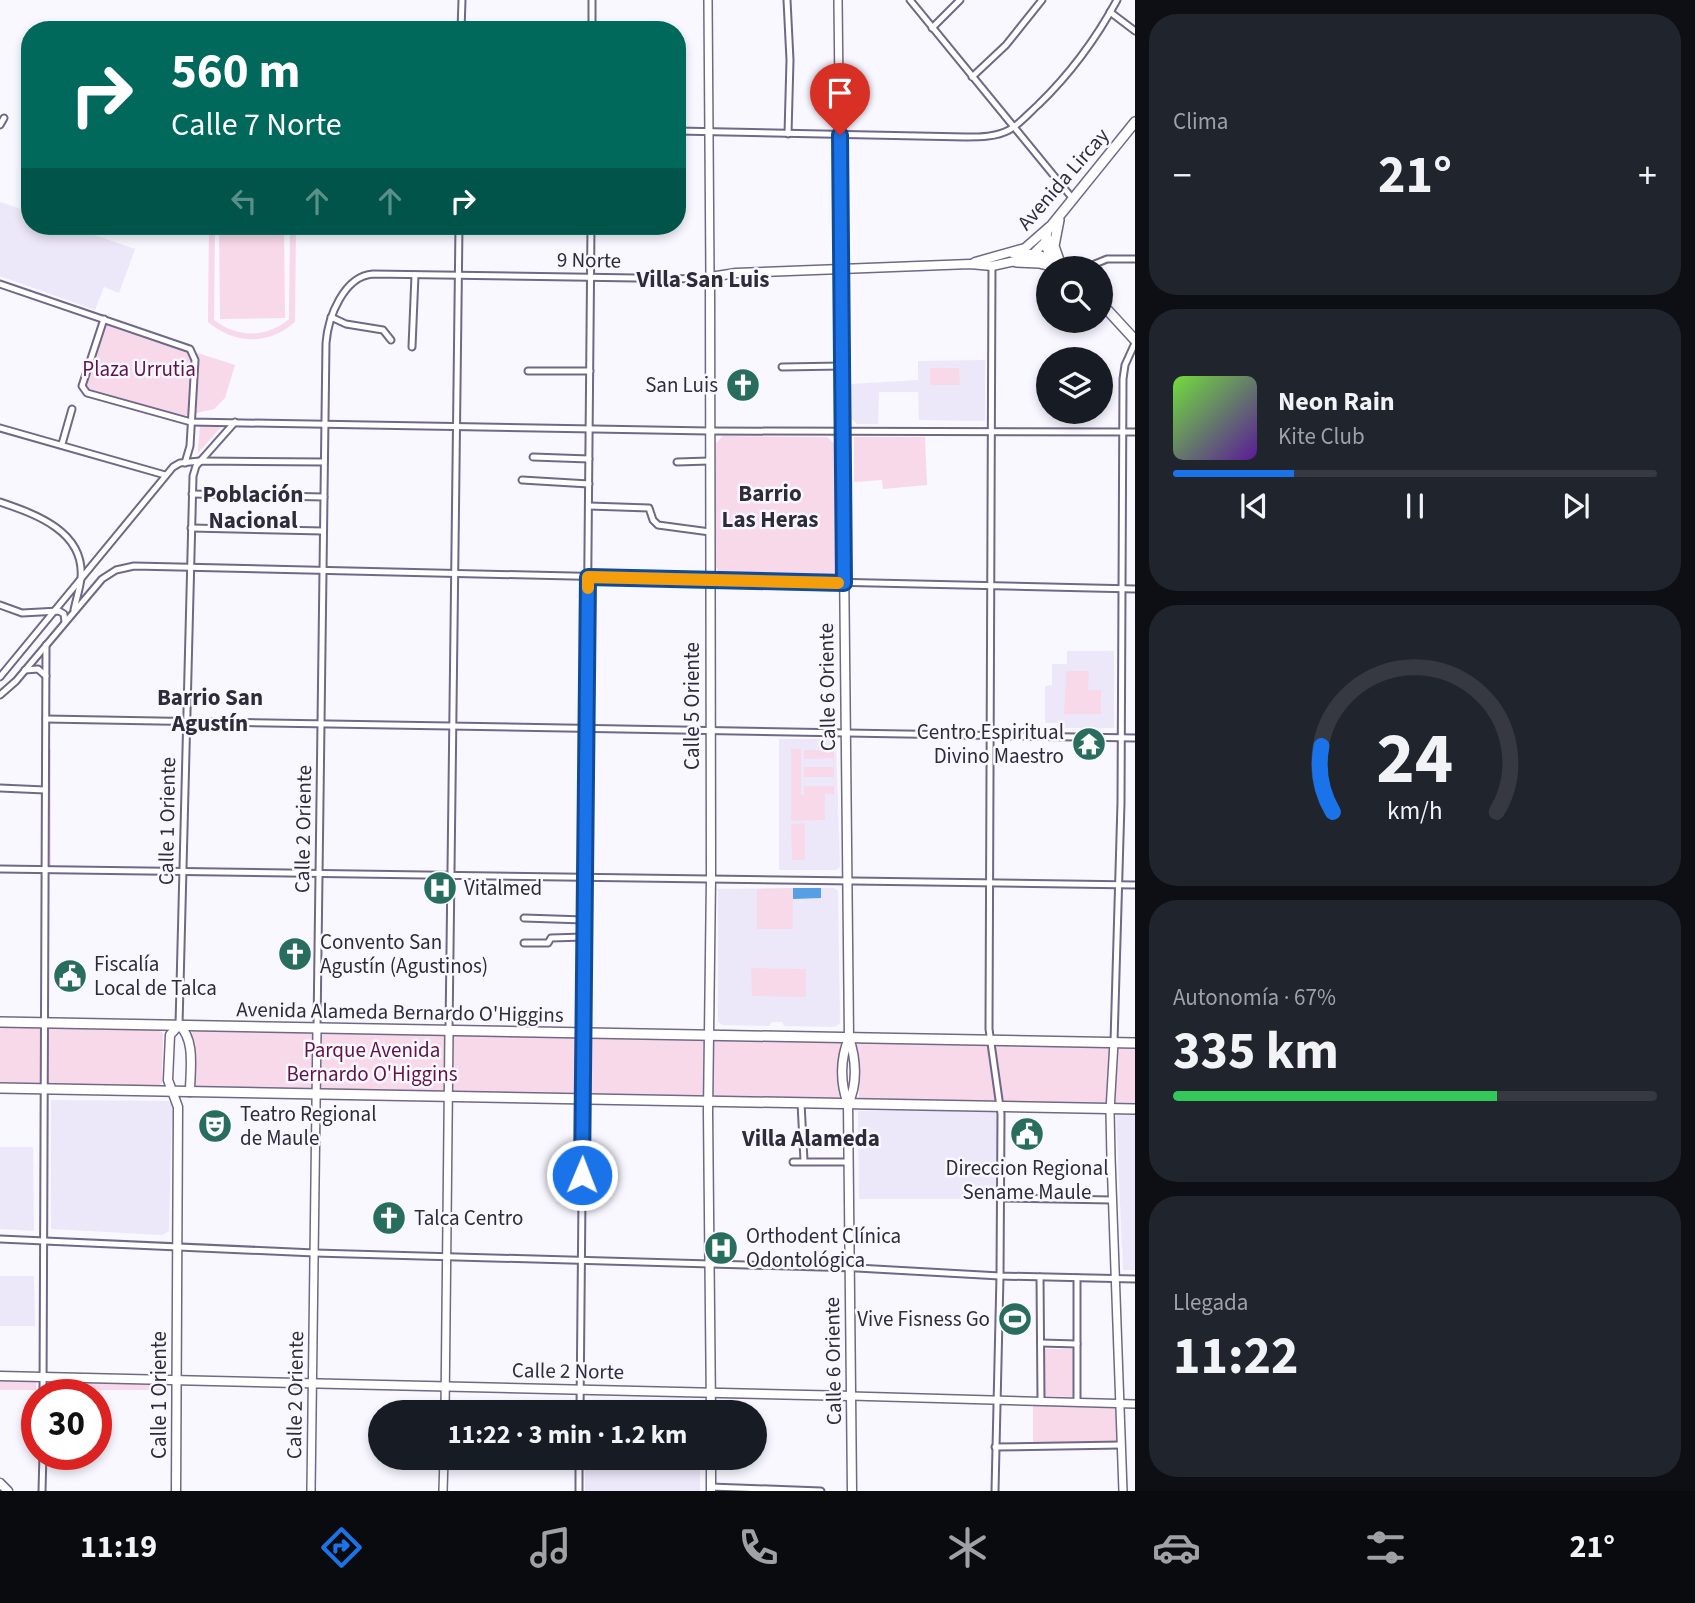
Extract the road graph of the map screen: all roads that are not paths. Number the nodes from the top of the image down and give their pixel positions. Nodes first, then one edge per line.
1 (462, 0) edge
2 (592, 0) edge
3 (708, 0) edge
4 (787, 0) edge
5 (838, 0) edge
6 (910, 0) edge
7 (960, 0) edge
8 (1042, 0) edge
9 (1117, 0) edge
10 (1110, 12) junction
11 (461, 21) edge
12 (592, 21) edge
13 (932, 28) junction
14 (1135, 31) edge
15 (972, 77) junction
16 (4, 118) dead end
17 (1135, 122) edge
18 (0, 125) edge
19 (1013, 128) junction
20 (686, 131) edge
21 (709, 132) junction
22 (788, 134) junction
23 (840, 135) junction
24 (1073, 199) junction
25 (1053, 228) junction
26 (459, 235) edge
27 (591, 235) edge
28 (1045, 242) junction
29 (1034, 254) junction
30 (1038, 256) edge
31 (1050, 256) edge
32 (1056, 256) edge
33 (1015, 258) junction
34 (1113, 259) edge
35 (1135, 259) edge
36 (992, 262) junction
37 (1036, 262) edge
38 (841, 269) junction
39 (415, 275) junction
40 (458, 275) junction
41 (710, 277) junction
42 (591, 278) junction
43 (0, 284) edge
44 (1113, 316) edge
45 (331, 317) junction
46 (104, 319) junction
47 (391, 340) dead end
48 (1135, 341) edge
49 (412, 347) dead end
50 (782, 366) dead end
51 (842, 366) junction
52 (528, 371) dead end
53 (590, 371) junction
54 (72, 409) dead end
55 (191, 422) junction
56 (234, 422) junction
57 (325, 425) junction
58 (457, 427) junction
59 (0, 428) edge
60 (590, 430) junction
61 (709, 431) junction
62 (842, 431) junction
63 (1122, 432) junction
64 (1135, 432) edge
65 (992, 433) junction
66 (62, 444) junction
67 (533, 457) dead end
68 (589, 459) junction
69 (200, 461) junction
70 (709, 461) junction
71 (324, 462) junction
72 (677, 462) dead end
73 (185, 463) junction
74 (165, 475) junction
75 (522, 480) dead end
76 (589, 484) junction
77 (192, 494) junction
78 (324, 497) junction
79 (0, 502) edge
80 (589, 506) junction
81 (191, 528) junction
82 (323, 531) junction
83 (709, 532) junction
84 (191, 567) junction
85 (323, 569) junction
86 (455, 575) junction
87 (588, 577) junction
88 (81, 579) junction
89 (709, 580) junction
90 (844, 583) junction
91 (95, 586) junction
92 (991, 587) junction
93 (1122, 589) junction
94 (1135, 589) edge
95 (0, 605) edge
96 (54, 611) junction
97 (73, 612) junction
98 (65, 623) junction
99 (46, 645) junction
100 (25, 670) junction
101 (46, 676) junction
102 (0, 677) edge
103 (0, 695) edge
104 (46, 719) junction
105 (187, 720) junction
106 (321, 724) junction
107 (453, 726) junction
108 (586, 728) junction
109 (710, 730) junction
110 (845, 732) junction
111 (991, 735) junction
112 (1121, 737) junction
113 (1135, 738) edge
114 (0, 788) edge
115 (45, 790) junction
116 (0, 869) edge
117 (45, 869) junction
118 (183, 871) junction
119 (320, 872) junction
120 (451, 876) junction
121 (585, 878) junction
122 (711, 878) junction
123 (847, 881) junction
124 (990, 883) junction
125 (1119, 885) junction
126 (1135, 885) edge
127 (524, 918) dead end
128 (584, 920) junction
129 (584, 937) junction
130 (524, 943) dead end
131 (0, 1022) edge
132 (43, 1023) junction
133 (180, 1026) junction
134 (317, 1028) junction
135 (449, 1031) junction
136 (583, 1033) junction
137 (710, 1036) junction
138 (849, 1038) junction
139 (990, 1041) junction
140 (1114, 1042) junction
141 (1135, 1043) edge
142 (0, 1088) edge
143 (43, 1089) junction
144 (173, 1091) junction
145 (190, 1091) junction
146 (317, 1094) junction
147 (448, 1096) junction
148 (582, 1098) junction
149 (709, 1101) junction
150 (801, 1103) junction
151 (848, 1104) junction
152 (1001, 1106) junction
153 (1110, 1108) junction
154 (1135, 1109) edge
155 (804, 1161) junction
156 (793, 1162) dead end
157 (849, 1162) junction
158 (1000, 1198) junction
159 (1112, 1200) junction
160 (0, 1239) edge
161 (42, 1241) junction
162 (177, 1247) junction
163 (315, 1253) junction
164 (446, 1256) junction
165 (581, 1260) junction
166 (709, 1264) junction
167 (850, 1268) junction
168 (1000, 1276) junction
169 (1040, 1277) junction
170 (1077, 1278) junction
171 (1116, 1279) junction
172 (1135, 1279) edge
173 (1041, 1343) junction
174 (1077, 1344) junction
175 (0, 1376) edge
176 (43, 1377) junction
177 (176, 1381) junction
178 (312, 1385) junction
179 (445, 1387) junction
180 (580, 1389) junction
181 (710, 1391) junction
182 (851, 1396) junction
183 (996, 1399) junction
184 (444, 1400) edge
185 (580, 1400) edge
186 (710, 1400) edge
187 (1041, 1400) junction
188 (1077, 1402) junction
189 (1121, 1404) junction
190 (1135, 1404) edge
191 (1121, 1445) junction
192 (995, 1447) junction
193 (43, 1470) edge
194 (444, 1470) edge
195 (579, 1470) edge
196 (711, 1470) edge
197 (0, 1483) edge
198 (711, 1489) edge
199 (8, 1491) edge
200 (42, 1491) edge
201 (176, 1491) edge
202 (311, 1491) edge
203 (443, 1491) edge
204 (579, 1491) edge
205 (821, 1491) edge
206 (852, 1491) edge
207 (995, 1491) edge
208 (1123, 1491) edge

1 - 11 street
2 - 12 street
3 - 21 street, Calle 5 Oriente
4 - 22 street
5 - 23 street, Calle 6 Oriente
6 - 13 street
7 - 13 street
8 - 15 street
9 - 10 street
10 - 14 street
10 - 19 street
13 - 15 street
15 - 19 street
16 - 18 street
17 - 24 main road, Avenida Lircay
19 - 23 street
19 - 24 street
20 - 21 street
21 - 22 street
21 - 41 street, Calle 5 Oriente
22 - 23 street
23 - 38 street, Calle 6 Oriente
24 - 25 main road, Avenida Lircay
25 - 28 main road
25 - 32 main road
25 - 33 main road, Avenida Lircay
26 - 40 street
27 - 42 street
28 - 29 main road, Avenida Lircay
28 - 31 main road
29 - 30 main road
29 - 33 main road
33 - 36 main road, 9 Norte
33 - 37 main road
34 - 35 street
36 - 38 main road, 9 Norte
36 - 65 street
38 - 41 main road, 9 Norte
38 - 51 main road, Calle 6 Oriente
39 - 40 street, Calle 2 Oriente
39 - 45 street, Calle 2 Oriente
39 - 49 street
40 - 42 street, 9 Norte
40 - 58 street
41 - 42 street, 9 Norte
41 - 61 main road, Calle 5 Oriente
42 - 53 street
43 - 46 street
44 - 48 main road
45 - 47 street
45 - 57 street, Calle 2 Oriente
46 - 55 street
46 - 55 street
48 - 63 street
50 - 51 street
51 - 62 main road, Calle 6 Oriente
52 - 53 street
53 - 60 street
54 - 66 street
55 - 56 street
55 - 73 street
56 - 57 street
56 - 69 street, Calle 1 Oriente
57 - 58 street
57 - 71 street, Calle 2 Oriente
58 - 60 street
58 - 86 street
59 - 66 street
60 - 61 street
60 - 68 street
61 - 62 street
61 - 70 main road, Calle 5 Oriente
62 - 65 street
62 - 90 main road, Calle 6 Oriente
63 - 64 street
63 - 65 street
63 - 93 street
65 - 92 street
66 - 74 street
67 - 68 street
68 - 76 street
69 - 71 street
69 - 73 street
69 - 77 street, Calle 1 Oriente
70 - 72 street
70 - 83 main road, Calle 5 Oriente
71 - 78 street, Calle 2 Oriente
73 - 74 street
74 - 88 street
75 - 76 street
76 - 80 street
77 - 78 street
77 - 81 street, Calle 1 Oriente
78 - 82 street, Calle 2 Oriente
79 - 88 street
80 - 83 street
80 - 87 street
81 - 82 street
81 - 84 street, Calle 1 Oriente
82 - 85 street, Calle 2 Oriente
83 - 89 main road, Calle 5 Oriente
84 - 85 street
84 - 91 street
84 - 105 street, Calle 1 Oriente
85 - 86 street
85 - 106 street, Calle 2 Oriente
86 - 87 street
86 - 107 street
87 - 89 street
87 - 108 street
88 - 91 street
88 - 96 street
88 - 97 street
89 - 90 street
89 - 109 main road, Calle 5 Oriente
90 - 92 street
90 - 110 main road, Calle 6 Oriente
91 - 97 street
92 - 93 street
92 - 111 street
93 - 94 street
93 - 112 street
95 - 96 street
96 - 98 street
96 - 102 street
97 - 98 street
98 - 99 street
99 - 100 street
99 - 101 street
100 - 101 street
100 - 103 street
101 - 104 street
104 - 105 street
104 - 115 street
105 - 106 street
105 - 118 street, Calle 1 Oriente
106 - 107 street
106 - 119 street, Calle 2 Oriente
107 - 108 street
107 - 120 street
108 - 109 street
108 - 121 street
109 - 110 street
109 - 122 main road, Calle 5 Oriente
110 - 111 street
110 - 123 main road, Calle 6 Oriente
111 - 112 street
111 - 124 street
112 - 113 street
112 - 125 street
114 - 115 street
115 - 117 street
116 - 117 street
117 - 118 street
117 - 132 street
118 - 119 street
118 - 133 street, Calle 1 Oriente
119 - 120 street
119 - 134 street, Calle 2 Oriente
120 - 121 street
120 - 135 street
121 - 122 street
121 - 128 street
122 - 123 street
122 - 137 main road, Calle 5 Oriente
123 - 124 street
123 - 138 main road, Calle 6 Oriente
124 - 125 street
124 - 139 street
125 - 126 street
125 - 140 street
127 - 128 street
128 - 129 street
129 - 130 street
129 - 136 street
131 - 132 main road, Avenida Alameda Bernardo O'Higgins
132 - 133 main road, Avenida Alameda Bernardo O'Higgins
132 - 143 street
133 - 134 main road, Avenida Alameda Bernardo O'Higgins
133 - 144 main road, Calle 1 Oriente
133 - 145 main road
134 - 135 main road, Avenida Alameda Bernardo O'Higgins
134 - 146 street, Calle 2 Oriente
135 - 136 main road, Avenida Alameda Bernardo O'Higgins
135 - 147 street
136 - 137 main road, Avenida Alameda Bernardo O'Higgins
136 - 148 street
137 - 138 main road, Avenida Alameda Bernardo O'Higgins
137 - 149 main road, Calle 5 Oriente
138 - 139 main road, Avenida Alameda Bernardo O'Higgins
138 - 151 main road, Calle 6 Oriente
138 - 151 main road, Calle 6 Oriente
139 - 140 main road, Avenida Alameda Bernardo O'Higgins
139 - 152 street
140 - 141 main road, Avenida Alameda Bernardo O'Higgins
140 - 153 street
142 - 143 main road
143 - 144 main road
143 - 161 street
144 - 145 main road
144 - 162 main road, Calle 1 Oriente
145 - 146 main road
146 - 147 main road
146 - 163 street, Calle 2 Oriente
147 - 148 main road
147 - 164 street
148 - 149 main road
148 - 165 street
149 - 150 main road
149 - 166 main road, Calle 5 Oriente
150 - 151 main road
150 - 155 street
151 - 152 main road
151 - 157 main road, Calle 6 Oriente
152 - 153 main road
152 - 158 street
153 - 154 main road
153 - 159 street
155 - 156 street
155 - 157 street
157 - 167 main road, Calle 6 Oriente
158 - 159 street
158 - 168 street
159 - 171 street
160 - 161 street
161 - 162 street
161 - 176 street
162 - 163 street
162 - 177 main road, Calle 1 Oriente
163 - 164 street
163 - 178 street, Calle 2 Oriente
164 - 165 street
164 - 179 street
165 - 166 street
165 - 180 street
166 - 167 street
166 - 181 main road, Calle 5 Oriente
167 - 168 street
167 - 182 main road, Calle 6 Oriente
168 - 169 street
168 - 183 street
169 - 170 street
169 - 173 street
170 - 171 street
170 - 174 street
171 - 172 street
171 - 189 street
173 - 174 street
173 - 187 street
174 - 188 street
175 - 176 main road, Calle 2 Norte
176 - 177 main road, Calle 2 Norte
177 - 178 main road, Calle 2 Norte
177 - 201 main road, Calle 1 Oriente
178 - 179 main road, Calle 2 Norte
178 - 202 street, Calle 2 Oriente
179 - 180 main road, Calle 2 Norte
179 - 184 street
180 - 181 main road, Calle 2 Norte
180 - 185 street
181 - 182 main road, Calle 2 Norte
181 - 186 main road, Calle 5 Oriente
182 - 183 street, Calle 2 Norte
182 - 206 main road, Calle 6 Oriente
183 - 187 street, Calle 2 Norte
183 - 192 street
187 - 188 street, Calle 2 Norte
188 - 189 street, Calle 2 Norte
189 - 190 street, Calle 2 Norte
189 - 191 street
191 - 192 street
191 - 208 street
192 - 207 street
193 - 200 street
194 - 203 street
195 - 204 street
196 - 198 main road
197 - 199 main road
198 - 205 street

